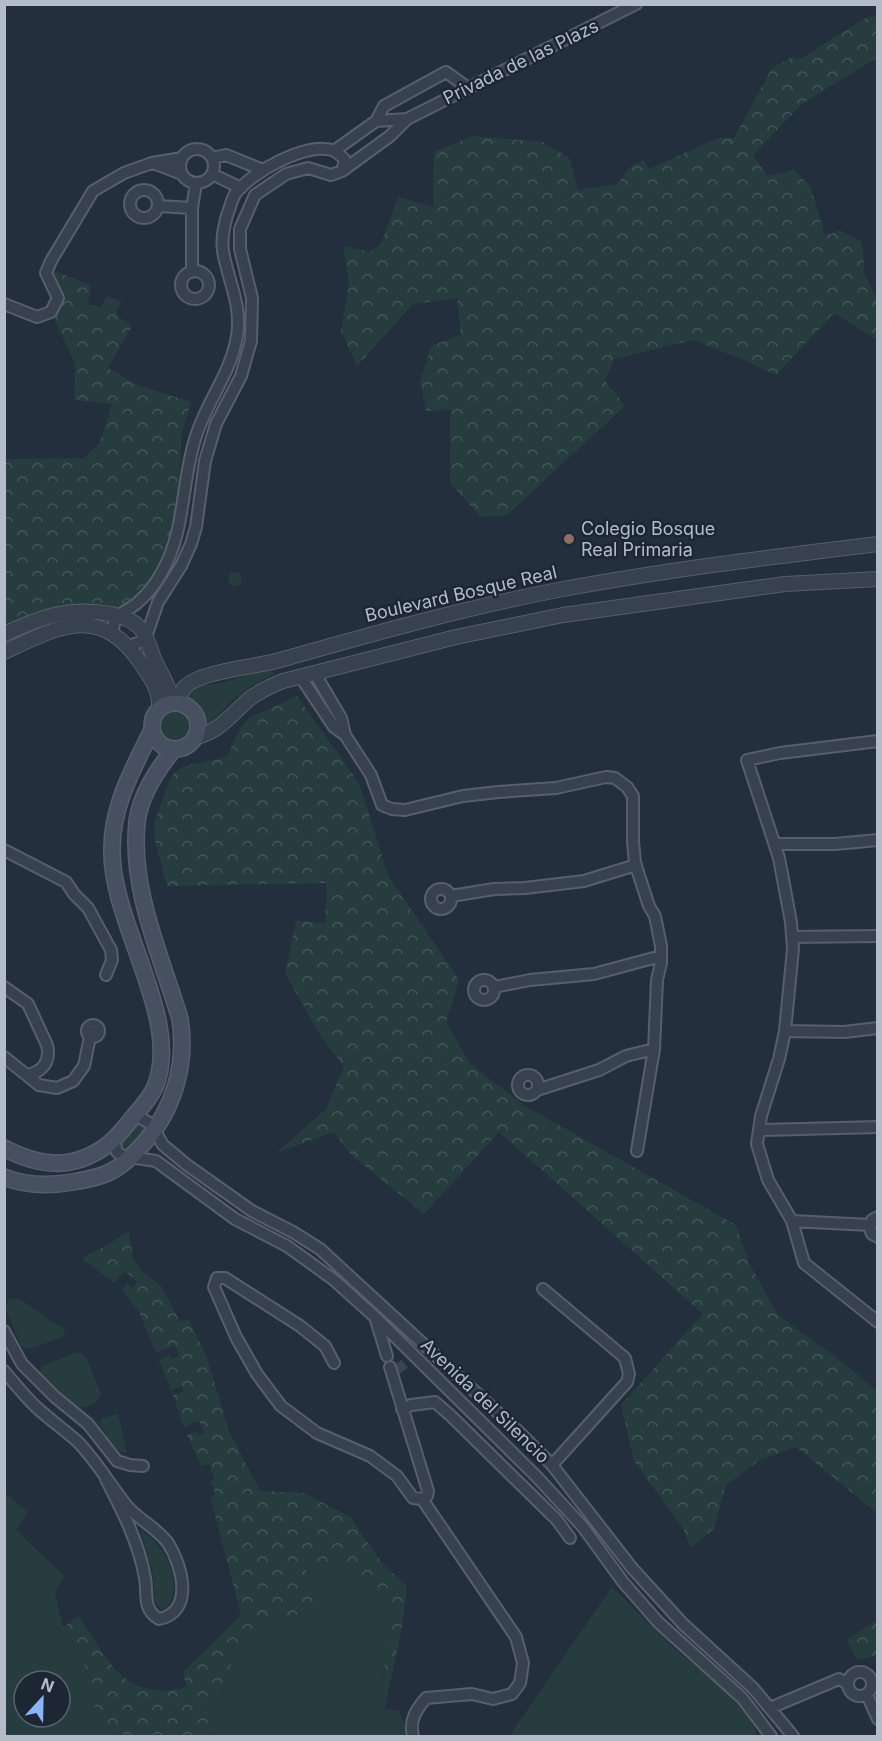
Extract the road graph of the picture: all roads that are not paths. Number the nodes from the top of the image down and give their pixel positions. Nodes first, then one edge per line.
1 (636, 4) edge
2 (468, 88) junction
3 (407, 119) junction
4 (376, 121) junction
5 (390, 136) junction
6 (334, 151) junction
7 (182, 158) junction
8 (212, 158) junction
9 (153, 163) junction
10 (263, 170) junction
11 (342, 171) junction
12 (182, 174) junction
13 (212, 174) junction
14 (196, 183) junction
15 (241, 188) junction
16 (159, 206) dead end
17 (192, 208) junction
18 (192, 272) dead end
19 (4, 304) edge
20 (878, 544) edge
21 (878, 579) edge
22 (498, 603) junction
23 (118, 616) junction
24 (504, 626) junction
25 (112, 633) junction
26 (4, 634) edge
27 (146, 637) junction
28 (129, 646) junction
29 (4, 652) edge
30 (307, 674) junction
31 (169, 705) junction
32 (152, 730) junction
33 (196, 737) junction
34 (878, 741) edge
35 (174, 749) junction
36 (878, 840) edge
37 (775, 844) junction
38 (4, 850) edge
39 (636, 865) junction
40 (451, 896) dead end
41 (878, 936) edge
42 (792, 937) junction
43 (661, 956) junction
44 (106, 975) dead end
45 (4, 987) edge
46 (494, 987) dead end
47 (878, 1028) edge
48 (785, 1032) junction
49 (90, 1037) dead end
50 (654, 1049) junction
51 (4, 1057) edge
52 (27, 1075) junction
53 (537, 1090) dead end
54 (135, 1115) junction
55 (878, 1127) edge
56 (155, 1130) junction
57 (759, 1130) junction
58 (114, 1140) junction
59 (4, 1148) edge
60 (637, 1151) dead end
61 (131, 1158) junction
62 (4, 1176) edge
63 (252, 1211) junction
64 (792, 1221) junction
65 (874, 1221) edge
66 (244, 1224) junction
67 (878, 1237) edge
68 (543, 1289) dead end
69 (375, 1317) junction
70 (878, 1322) edge
71 (4, 1331) edge
72 (414, 1356) junction
73 (334, 1363) dead end
74 (394, 1366) junction
75 (4, 1371) edge
76 (402, 1409) junction
77 (520, 1433) junction
78 (505, 1446) junction
79 (552, 1465) junction
80 (143, 1466) dead end
81 (106, 1479) junction
82 (422, 1499) junction
83 (570, 1538) dead end
84 (848, 1684) junction
85 (867, 1695) junction
86 (770, 1708) junction
87 (878, 1719) edge
88 (793, 1736) edge
89 (413, 1737) edge
90 (771, 1737) edge
91 (776, 1737) edge

1 - 2 street, Privada de las Plazs
2 - 3 street, Privada de las Plazs
2 - 4 street
3 - 4 street, Privada de las Plazs
3 - 5 street, Privada de las Plazs
4 - 5 street
4 - 6 street
5 - 11 street, Privada de las Plazs
6 - 10 street
6 - 11 street
7 - 8 street
7 - 9 street
7 - 12 street
8 - 10 street
8 - 13 street
9 - 12 street
9 - 19 street
10 - 15 street
11 - 27 street
12 - 14 street
13 - 14 street
13 - 15 street
14 - 17 street
15 - 23 street
16 - 17 street
17 - 18 street
20 - 22 street, Boulevard Bosque Real
21 - 24 street
22 - 24 street
22 - 31 street, Boulevard Bosque Real
23 - 25 street
23 - 26 street
23 - 27 street
24 - 30 street
25 - 28 street
25 - 29 street
27 - 28 street
27 - 31 street
28 - 31 street
30 - 33 street
30 - 39 street
31 - 32 main road
31 - 33 main road
32 - 35 main road
32 - 54 main road
33 - 35 main road
34 - 37 street
35 - 56 main road
36 - 37 street
37 - 42 street
38 - 44 street
39 - 40 street
39 - 43 street
41 - 42 street
42 - 48 street
43 - 46 street
43 - 50 street
45 - 52 street
47 - 48 street
48 - 57 street
49 - 52 street
50 - 53 street
50 - 60 street
51 - 52 street
54 - 56 street, Avenida del Silencio
54 - 58 main road
55 - 57 street
56 - 61 main road
56 - 63 street, Avenida del Silencio
57 - 64 street
58 - 59 main road
58 - 61 street
61 - 62 main road
61 - 66 street, Avenida del Silencio
63 - 66 street
63 - 77 street, Avenida del Silencio
64 - 65 street
64 - 70 street
65 - 67 street
66 - 69 street, Avenida del Silencio
68 - 79 street
69 - 72 street, Avenida del Silencio
69 - 74 street
71 - 80 street
72 - 74 street
72 - 78 street, Avenida del Silencio
73 - 82 street
74 - 76 street
75 - 81 street
76 - 82 street
76 - 83 street
77 - 78 street
77 - 79 street, Avenida del Silencio
78 - 90 street, Avenida del Silencio
79 - 86 street, Avenida del Silencio
81 - 81 street
82 - 89 street
84 - 85 street
84 - 85 street
84 - 86 street
85 - 87 street
86 - 88 street, Avenida del Silencio
88 - 91 street, Avenida del Silencio

